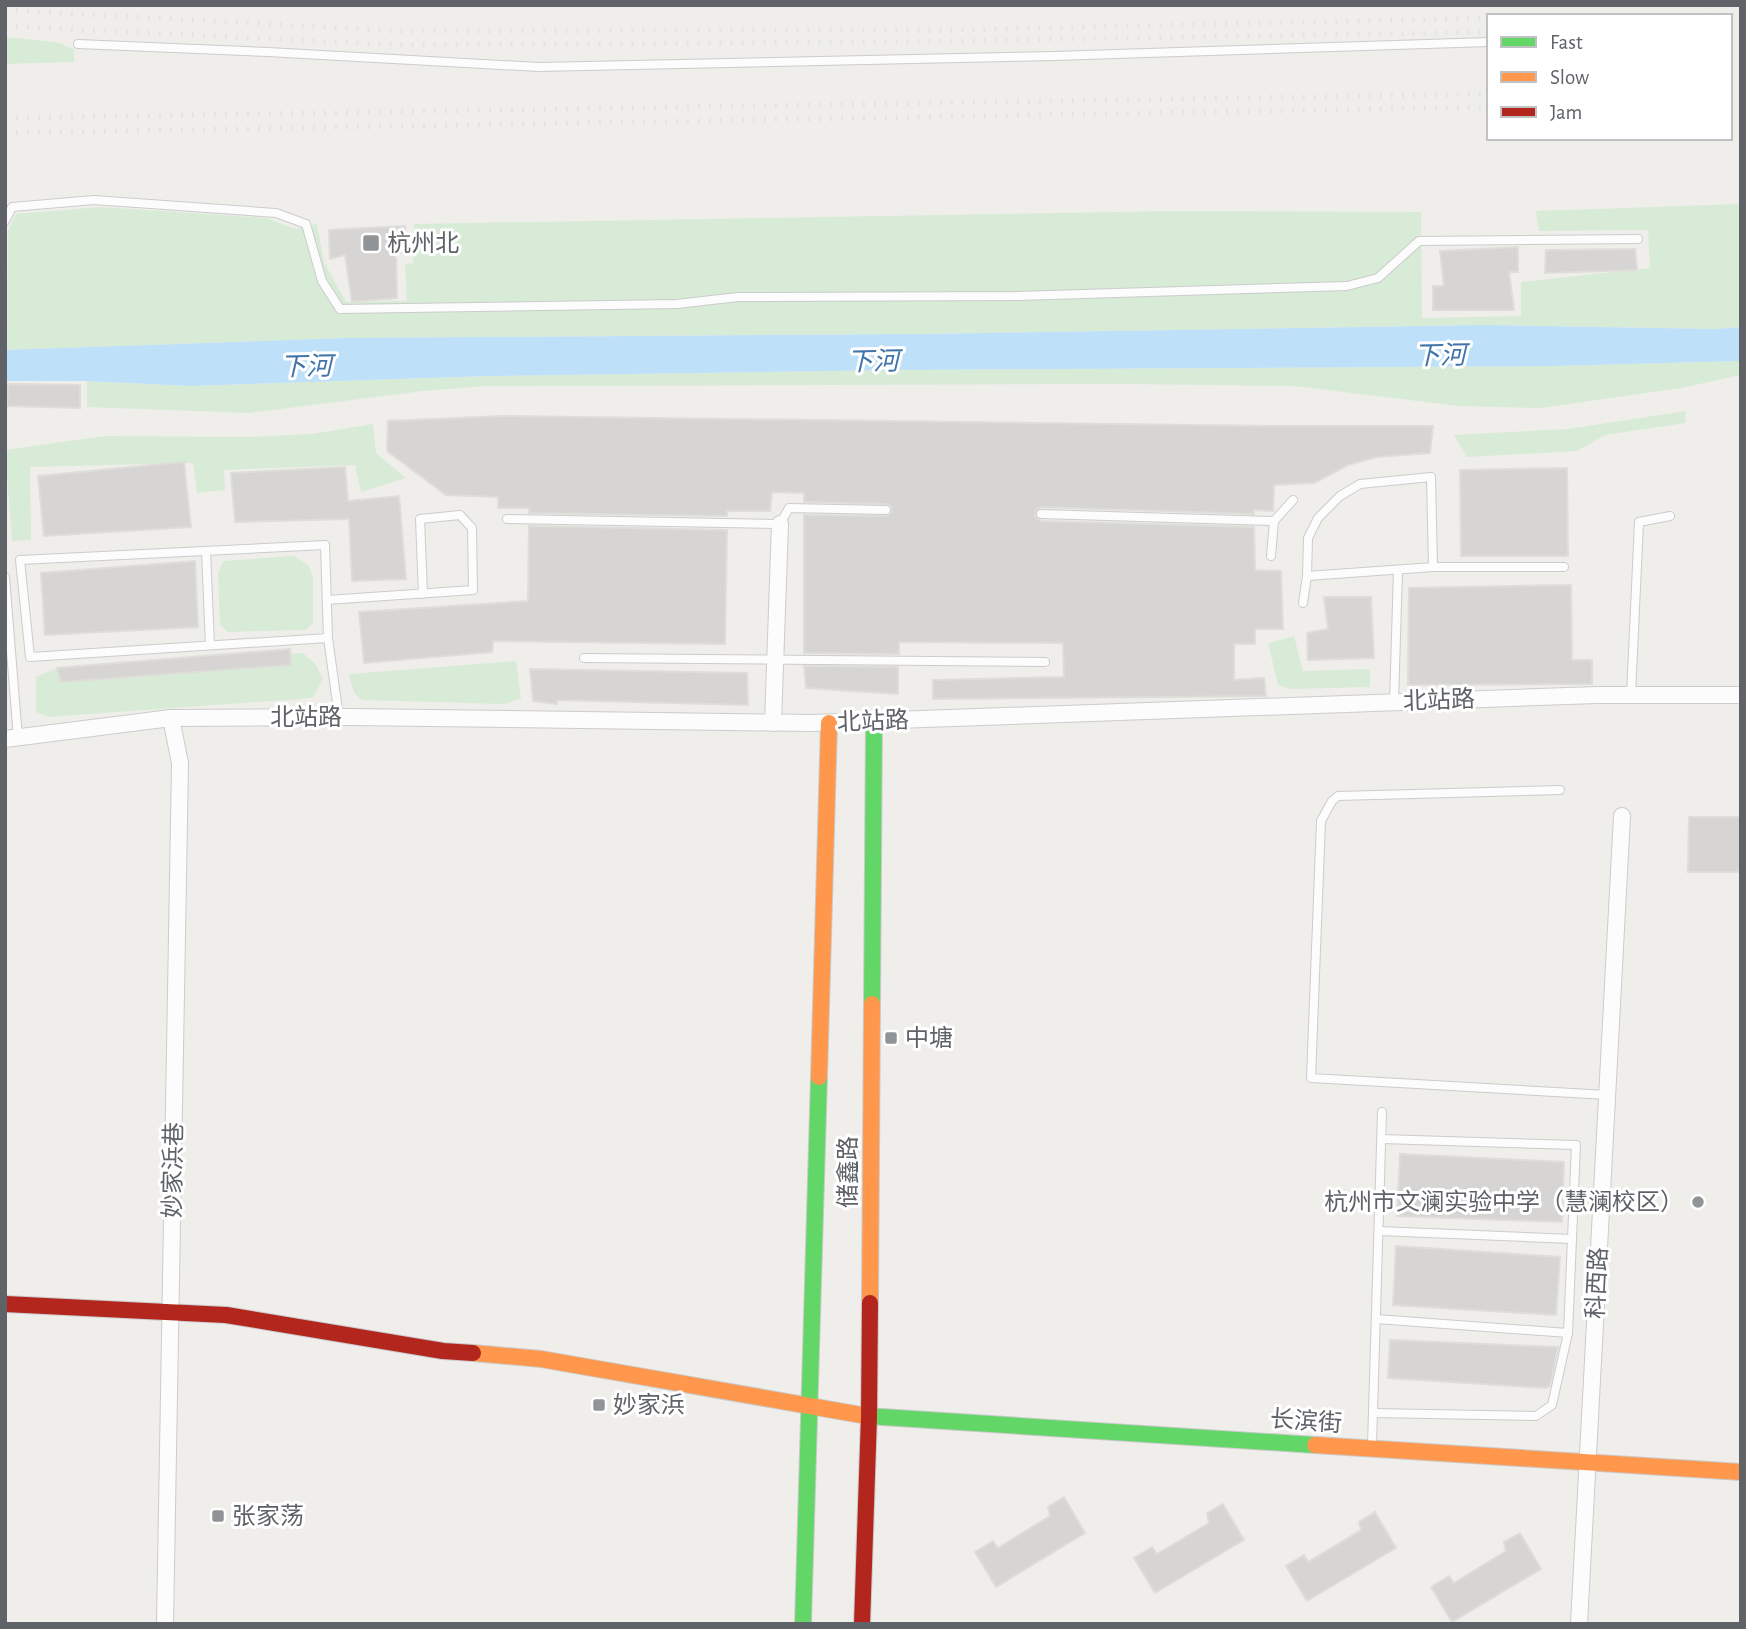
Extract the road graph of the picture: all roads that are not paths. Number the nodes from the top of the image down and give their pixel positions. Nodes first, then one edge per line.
1 (1487, 42) edge
2 (78, 44) dead end
3 (5, 221) edge
4 (1638, 239) dead end
5 (1293, 500) dead end
6 (886, 510) dead end
7 (1041, 514) dead end
8 (1670, 516) dead end
9 (507, 519) dead end
10 (1274, 521) junction
11 (780, 524) junction
12 (206, 551) junction
13 (1271, 556) dead end
14 (1433, 567) junction
15 (1564, 567) dead end
16 (1398, 571) junction
17 (1307, 576) junction
18 (5, 577) edge
19 (423, 594) junction
20 (327, 600) junction
21 (1303, 603) dead end
22 (328, 638) junction
23 (210, 645) junction
24 (584, 658) dead end
25 (775, 658) junction
26 (1045, 662) dead end
27 (1631, 695) junction
28 (1741, 695) edge
29 (1394, 702) junction
30 (339, 717) junction
31 (171, 718) junction
32 (874, 721) junction
33 (773, 723) junction
34 (829, 723) junction
35 (12, 738) edge
36 (1560, 790) dead end
37 (1622, 816) dead end
38 (1608, 1096) junction
39 (1382, 1112) dead end
40 (1382, 1139) junction
41 (1379, 1231) junction
42 (1572, 1239) junction
43 (5, 1304) edge
44 (170, 1312) junction
45 (1376, 1319) junction
46 (1568, 1334) junction
47 (808, 1407) junction
48 (1373, 1413) junction
49 (869, 1416) junction
50 (1371, 1448) junction
51 (1588, 1462) junction
52 (1741, 1472) edge
53 (165, 1624) edge
54 (803, 1624) edge
55 (862, 1624) edge
56 (1579, 1624) edge

1 - 2 lane
3 - 4 lane
5 - 10 lane
6 - 11 lane
7 - 10 lane
8 - 27 lane
9 - 11 lane
10 - 13 lane
11 - 25 street
12 - 20 lane
12 - 23 lane
12 - 23 lane
14 - 15 lane
14 - 16 lane
14 - 17 lane
16 - 17 lane
16 - 29 lane
17 - 21 lane
18 - 35 lane
19 - 19 lane
19 - 20 lane
20 - 22 lane
22 - 23 lane
22 - 30 lane
24 - 25 lane
25 - 26 lane
25 - 33 street
27 - 28 street, 北站路
27 - 29 street, 北站路
29 - 32 street, 北站路
30 - 31 street, 北站路
30 - 33 street, 北站路
31 - 35 street, 北站路
31 - 44 street, 妙家浜巷
32 - 34 street, 北站路
32 - 49 street, 储鑫路
33 - 34 street, 北站路
34 - 47 street, 储鑫路
36 - 38 lane
37 - 38 street, 科西路
38 - 51 street, 科西路
39 - 40 lane
40 - 41 lane
40 - 42 lane
41 - 42 lane
41 - 45 lane
42 - 46 lane
43 - 44 street, 长滨街
44 - 47 street, 长滨街
44 - 53 street, 妙家浜巷
45 - 46 lane
45 - 48 lane
46 - 48 lane
47 - 49 street, 长滨街
47 - 54 street, 储鑫路
48 - 50 lane
49 - 50 street, 长滨街
49 - 55 street, 储鑫路
50 - 51 street, 长滨街
51 - 52 street, 长滨街
51 - 56 street, 科西路

